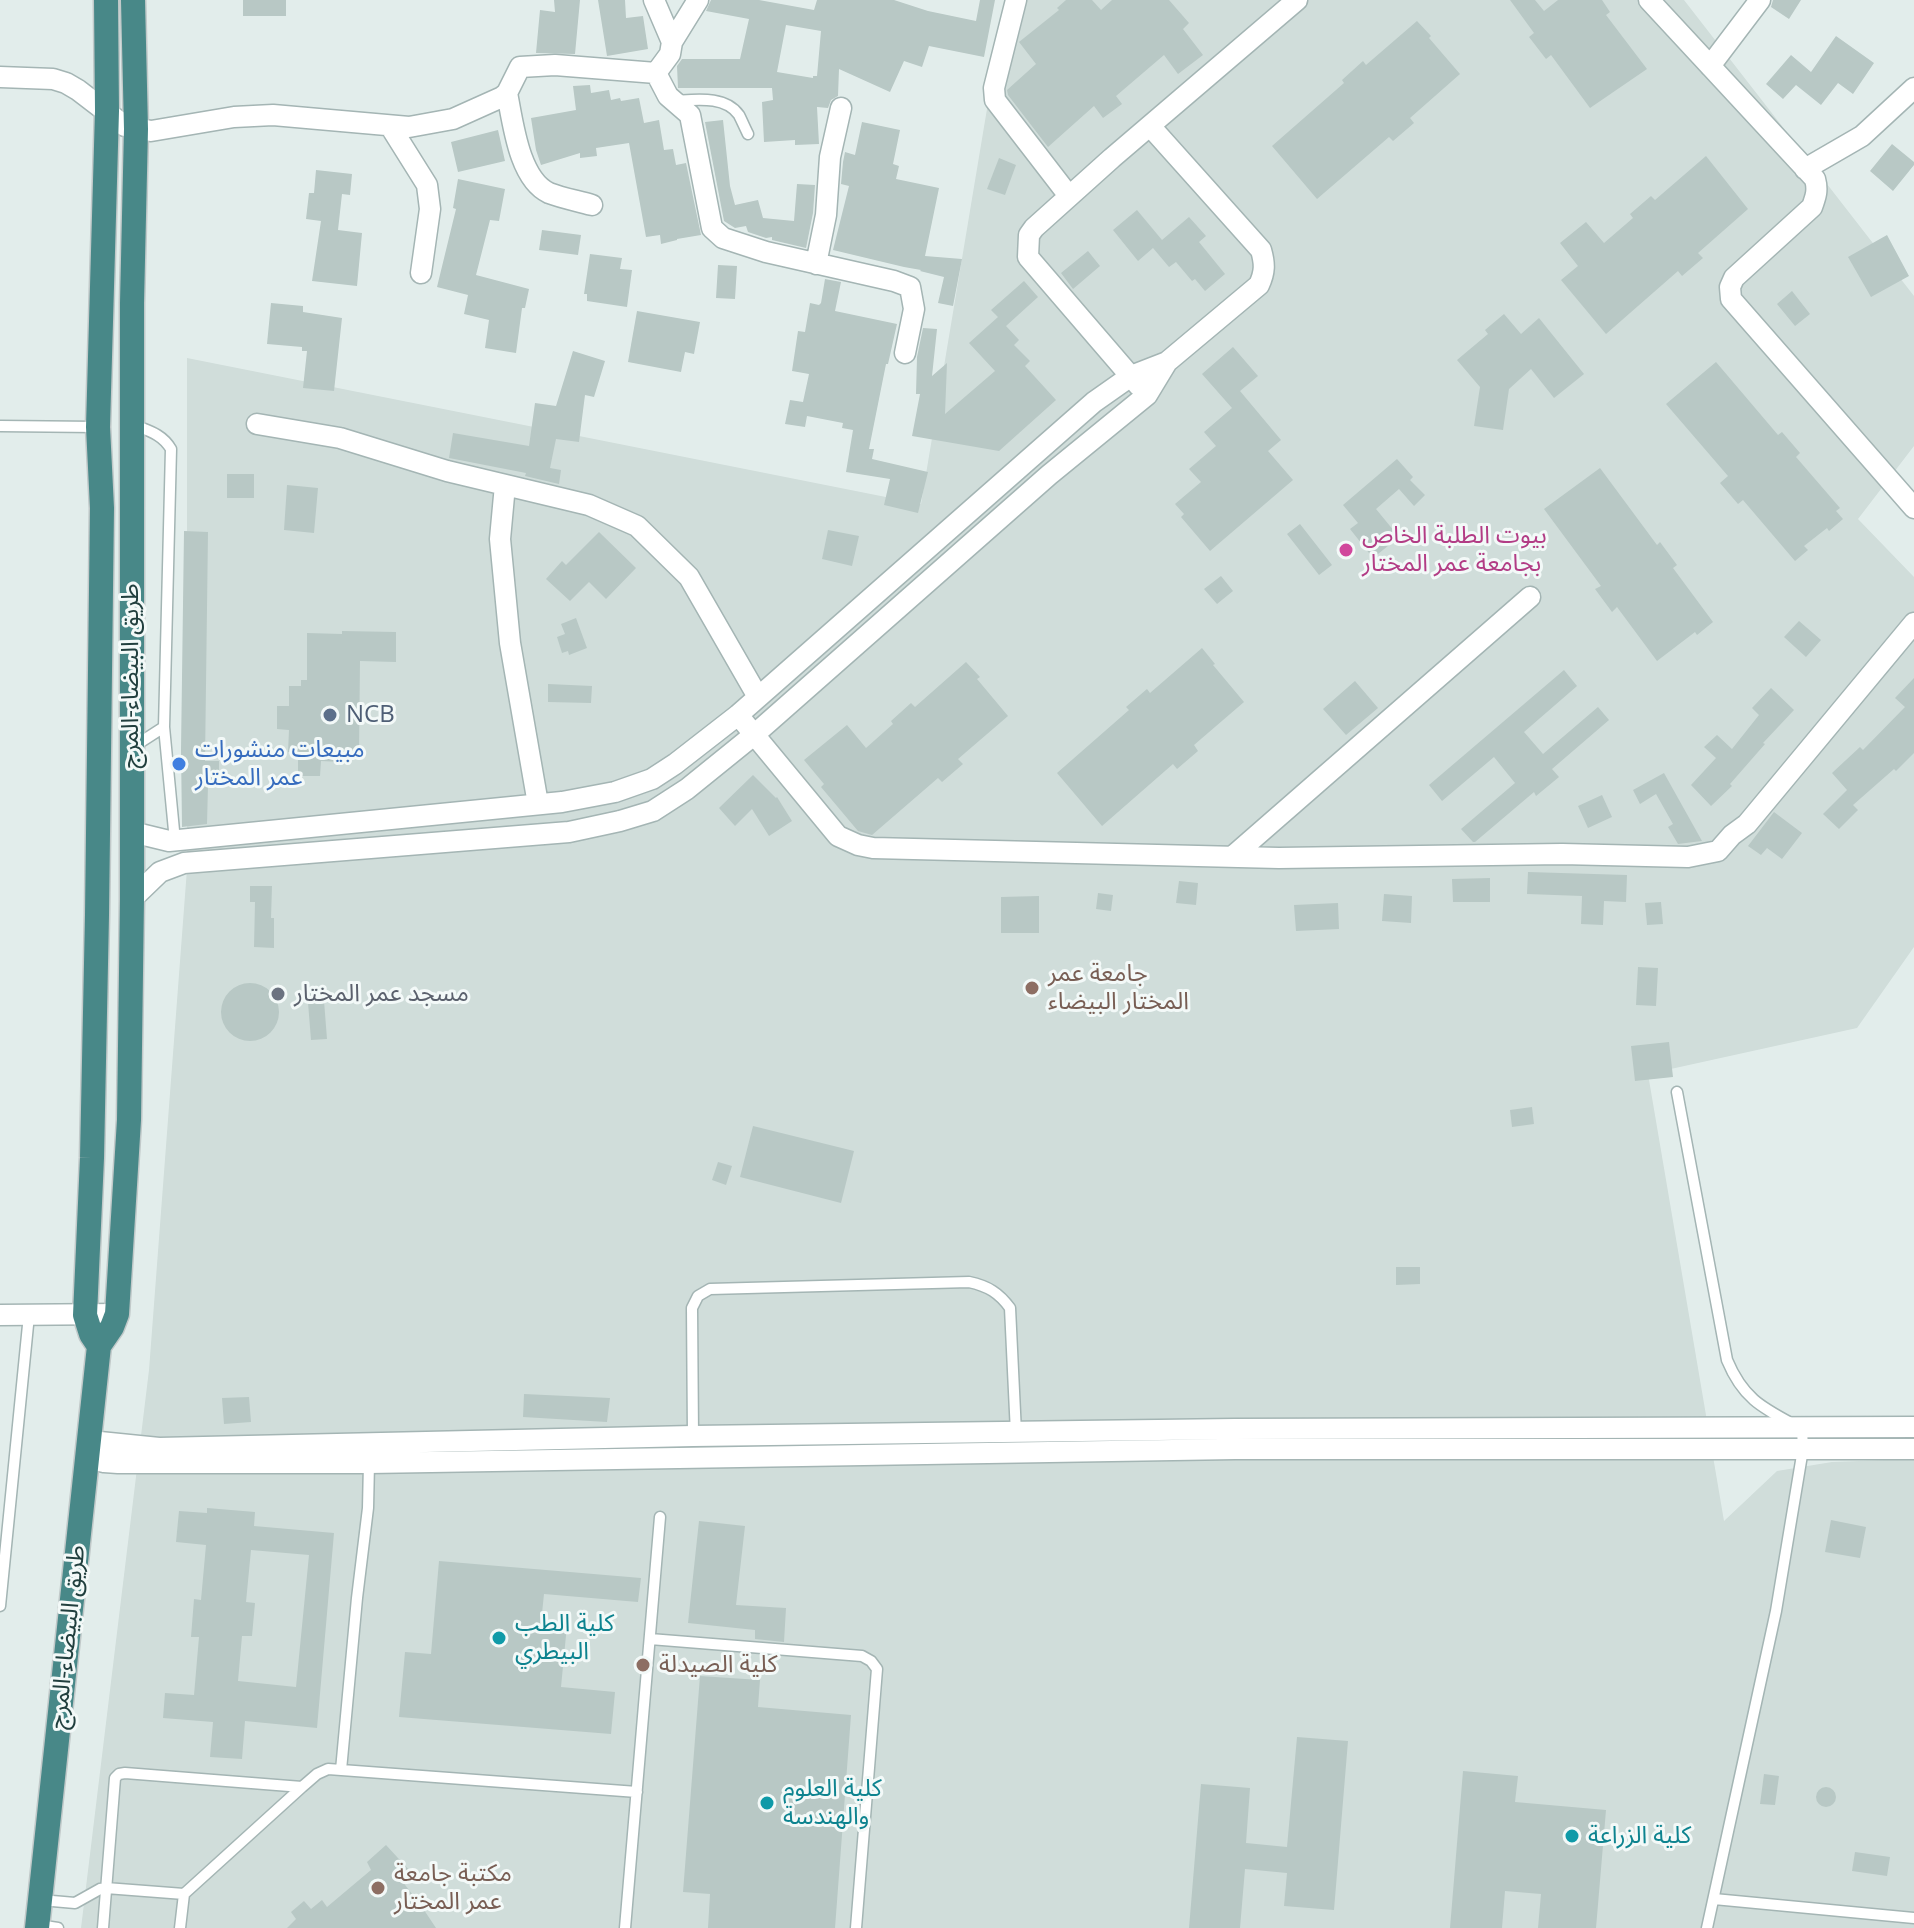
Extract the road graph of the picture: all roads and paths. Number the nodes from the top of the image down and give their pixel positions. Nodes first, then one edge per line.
1 (106, 0) edge
2 (133, 0) edge
3 (654, 0) edge
4 (698, 0) edge
5 (1016, 0) edge
6 (1297, 0) edge
7 (1649, 0) edge
8 (1760, 0) edge
9 (672, 42) junction
10 (1710, 66) junction
11 (656, 73) junction
12 (0, 77) edge
13 (1914, 88) edge
14 (507, 93) junction
15 (673, 101) junction
16 (841, 108) dead end
17 (107, 111) junction
18 (390, 126) junction
19 (1150, 126) junction
20 (136, 129) junction
21 (748, 134) dead end
22 (1805, 169) junction
23 (1069, 196) junction
24 (592, 205) dead end
25 (816, 264) junction
26 (421, 273) dead end
27 (905, 353) dead end
28 (1167, 362) junction
29 (1131, 376) junction
30 (1147, 395) junction
31 (131, 424) junction
32 (257, 424) dead end
33 (0, 426) edge
34 (98, 427) junction
35 (505, 485) junction
36 (1914, 508) edge
37 (1530, 597) dead end
38 (1914, 623) edge
39 (758, 697) junction
40 (738, 715) junction
41 (164, 727) junction
42 (755, 734) junction
43 (131, 748) junction
44 (538, 804) junction
45 (132, 832) junction
46 (175, 841) junction
47 (1232, 857) junction
48 (132, 899) junction
49 (1677, 1092) dead end
50 (117, 1314) junction
51 (0, 1315) edge
52 (29, 1315) junction
53 (85, 1315) junction
54 (99, 1346) junction
55 (1914, 1427) edge
56 (693, 1436) junction
57 (1803, 1439) junction
58 (1016, 1442) junction
59 (88, 1449) junction
60 (1914, 1449) edge
61 (369, 1463) junction
62 (660, 1517) dead end
63 (0, 1606) edge
64 (650, 1639) junction
65 (341, 1770) junction
66 (302, 1787) junction
67 (637, 1792) junction
68 (106, 1888) junction
69 (184, 1894) junction
70 (1714, 1899) junction
71 (41, 1900) junction
72 (1914, 1918) edge
73 (45, 1927) edge
74 (103, 1928) edge
75 (180, 1928) edge
76 (625, 1928) edge
77 (856, 1928) edge
78 (1707, 1928) edge

1 - 17 highway, طريق البيضاء-المرج
2 - 20 highway, طريق البيضاء-المرج
3 - 9 street
4 - 9 street
5 - 23 street
6 - 19 street
7 - 10 street
8 - 10 street
9 - 11 street
10 - 22 street
11 - 14 street
11 - 15 street
12 - 17 street
13 - 22 street
14 - 18 street
14 - 24 street
15 - 21 lane
15 - 25 street
16 - 25 street
17 - 20 street
17 - 34 highway, طريق البيضاء-المرج
18 - 20 street
18 - 26 street
19 - 23 street
19 - 28 street
20 - 31 highway, طريق البيضاء-المرج
22 - 36 street
23 - 29 street
25 - 27 street
28 - 29 street
28 - 30 street
29 - 30 street
29 - 39 street
30 - 42 street
31 - 41 lane
31 - 43 highway, طريق البيضاء-المرج
32 - 35 street
33 - 34 lane
34 - 53 highway, طريق البيضاء-المرج
35 - 39 street
35 - 44 street
37 - 47 street
38 - 47 street
39 - 40 street
40 - 42 street
40 - 44 street
41 - 43 lane
41 - 46 lane
42 - 47 street
42 - 48 street
43 - 45 highway, طريق البيضاء-المرج
44 - 46 street
45 - 46 street
45 - 48 highway, طريق البيضاء-المرج
48 - 50 highway, طريق البيضاء-المرج
49 - 57 lane
50 - 53 street
50 - 54 highway, طريق البيضاء-المرج
51 - 52 street
52 - 53 street
52 - 63 lane
53 - 54 highway, طريق البيضاء-المرج
54 - 59 highway, طريق البيضاء-المرج
55 - 57 street
56 - 58 street
56 - 58 lane
56 - 59 street
57 - 58 street
57 - 60 street
57 - 70 lane
58 - 61 street
59 - 61 street
59 - 71 highway, طريق البيضاء-المرج
61 - 65 lane
62 - 64 lane
64 - 67 lane
64 - 77 lane
65 - 66 lane
65 - 67 lane
66 - 68 lane
66 - 69 lane
67 - 76 lane
68 - 69 lane
68 - 71 lane
68 - 74 lane
69 - 75 lane
70 - 72 lane
70 - 78 lane
71 - 73 highway, طريق البيضاء-المرج

